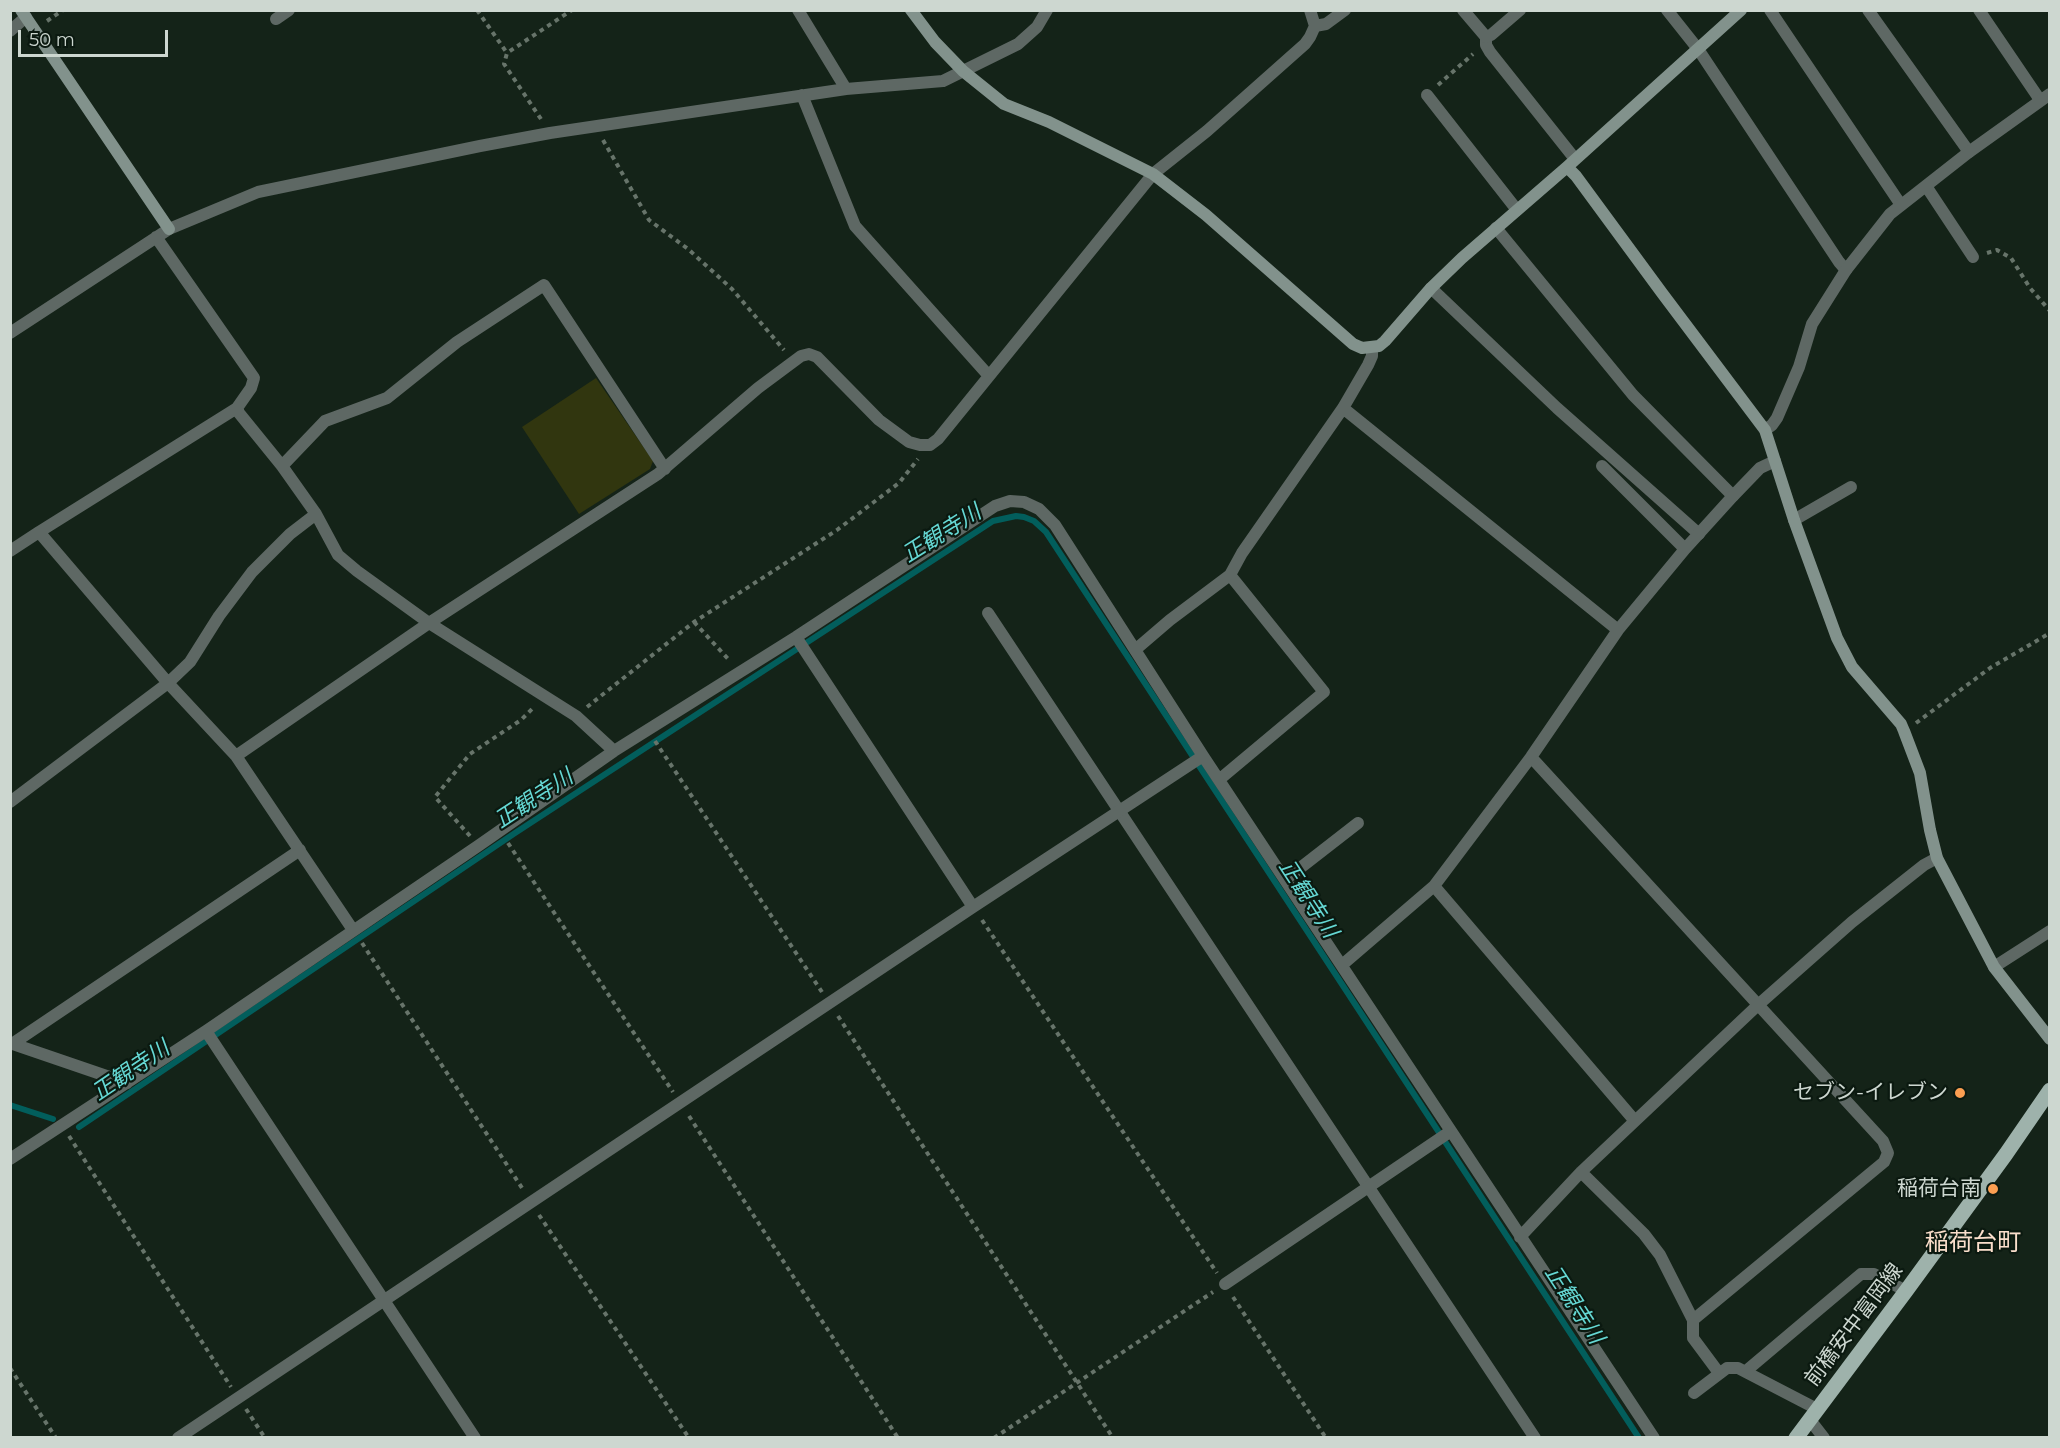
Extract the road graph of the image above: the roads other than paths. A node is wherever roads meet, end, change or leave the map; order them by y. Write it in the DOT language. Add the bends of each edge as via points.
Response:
graph roads {
  1 [pos="289,10"];
  2 [pos="798,10"];
  3 [pos="911,10"];
  4 [pos="1047,10"];
  5 [pos="1310,10"];
  6 [pos="1345,10"];
  7 [pos="1463,10"];
  8 [pos="1520,10"];
  9 [pos="1667,10"];
  10 [pos="1741,10"];
  11 [pos="1770,10"];
  12 [pos="1868,10"];
  13 [pos="1979,10"];
  14 [pos="24,14"];
  15 [pos="276,19"];
  16 [pos="1315,26"];
  17 [pos="10,31"];
  18 [pos="1486,37"];
  19 [pos="1698,49"];
  20 [pos="963,71"];
  21 [pos="846,88"];
  22 [pos="802,95"];
  23 [pos="1427,95"];
  24 [pos="2045,97"];
  25 [pos="1969,153"];
  26 [pos="1571,163"];
  27 [pos="1153,174"];
  28 [pos="1926,186"];
  29 [pos="1901,205"];
  30 [pos="1517,210"];
  31 [pos="1496,228"];
  32 [pos="170,229"];
  33 [pos="156,237"];
  34 [pos="1973,257"];
  35 [pos="1846,270"];
  36 [pos="1431,288"];
  37 [pos="10,333"];
  38 [pos="1372,348"];
  39 [pos="989,376"];
  40 [pos="237,408"];
  41 [pos="1343,408"];
  42 [pos="1765,430"];
  43 [pos="1775,461"];
  44 [pos="282,466"];
  45 [pos="1602,466"];
  46 [pos="665,469"];
  47 [pos="1851,487"];
  48 [pos="1733,496"];
  49 [pos="316,514"];
  50 [pos="1794,520"];
  51 [pos="39,532"];
  52 [pos="1699,534"];
  53 [pos="1685,549"];
  54 [pos="10,551"];
  55 [pos="1230,575"];
  56 [pos="988,613"];
  57 [pos="429,622"];
  58 [pos="1618,630"];
  59 [pos="796,637"];
  60 [pos="1135,650"];
  61 [pos="168,683"];
  62 [pos="614,751"];
  63 [pos="236,756"];
  64 [pos="1203,756"];
  65 [pos="1532,757"];
  66 [pos="1220,779"];
  67 [pos="10,802"];
  68 [pos="1119,812"];
  69 [pos="1358,823"];
  70 [pos="300,850"];
  71 [pos="1937,858"];
  72 [pos="1286,879"];
  73 [pos="1434,886"];
  74 [pos="973,907"];
  75 [pos="353,930"];
  76 [pos="2049,931"];
  77 [pos="1342,965"];
  78 [pos="1994,967"];
  79 [pos="1758,1005"];
  80 [pos="206,1031"];
  81 [pos="2049,1039"];
  82 [pos="11,1043"];
  83 [pos="126,1083"];
  84 [pos="2049,1090"];
  85 [pos="1635,1121"];
  86 [pos="1452,1131"];
  87 [pos="10,1159"];
  88 [pos="1581,1172"];
  89 [pos="1368,1186"];
  90 [pos="1520,1237"];
  91 [pos="1224,1284"];
  92 [pos="1906,1291"];
  93 [pos="384,1300"];
  94 [pos="1694,1320"];
  95 [pos="1746,1371"];
  96 [pos="1719,1373"];
  97 [pos="1694,1393"];
  98 [pos="1814,1414"];
  99 [pos="178,1437"];
  100 [pos="475,1437"];
  101 [pos="1535,1437"];
  102 [pos="1654,1437"];
  103 [pos="1796,1437"];
  104 [pos="1824,1437"];
  1 -- 15 [label="street"];
  2 -- 21 [label="street"];
  3 -- 20 [label="street"];
  4 -- 20 [label="street" via="1037,27 1018,44"];
  5 -- 16 [label="street"];
  6 -- 16 [label="street" via="1326,24"];
  7 -- 18 [label="street"];
  8 -- 18 [label="street"];
  9 -- 19 [label="street"];
  10 -- 19 [label="street"];
  11 -- 29 [label="street"];
  12 -- 25 [label="street"];
  13 -- 24 [label="street"];
  14 -- 17 [label="street"];
  14 -- 32 [label="street"];
  16 -- 27 [label="street" via="1305,44"];
  18 -- 26 [label="street" via="1490,52"];
  19 -- 26 [label="street"];
  19 -- 35 [label="street"];
  20 -- 21 [label="street" via="943,81"];
  20 -- 27 [label="street" via="1004,104"];
  21 -- 22 [label="street"];
  22 -- 32 [label="street" via="550,133 258,192"];
  22 -- 39 [label="street" via="855,226"];
  23 -- 30 [label="street"];
  24 -- 25 [label="street"];
  25 -- 28 [label="street"];
  26 -- 30 [label="street"];
  26 -- 42 [label="street" via="1576,176"];
  27 -- 38 [label="street" via="1206,215 1353,344"];
  27 -- 39 [label="street"];
  28 -- 29 [label="street"];
  28 -- 34 [label="street"];
  29 -- 35 [label="street"];
  30 -- 31 [label="street"];
  31 -- 36 [label="street"];
  31 -- 48 [label="street" via="1633,394"];
  32 -- 33 [label="street"];
  33 -- 37 [label="street"];
  33 -- 40 [label="street" via="254,378"];
  35 -- 42 [label="street" via="1812,324 1777,418"];
  36 -- 38 [label="street" via="1385,341"];
  36 -- 52 [label="street" via="1557,408"];
  38 -- 41 [label="street" via="1368,365"];
  39 -- 46 [label="street" via="938,439 920,446 879,420 818,357 801,356"];
  40 -- 44 [label="street"];
  40 -- 51 [label="street"];
  41 -- 55 [label="street"];
  41 -- 58 [label="street"];
  42 -- 43 [label="street"];
  43 -- 48 [label="street" via="1760,468"];
  43 -- 50 [label="street"];
  44 -- 46 [label="street" via="325,421 387,398 457,342 544,285"];
  44 -- 49 [label="street"];
  45 -- 53 [label="street"];
  46 -- 57 [label="street"];
  47 -- 50 [label="street"];
  48 -- 52 [label="street"];
  49 -- 57 [label="street" via="338,555"];
  49 -- 61 [label="street" via="252,572 190,662"];
  50 -- 71 [label="street" via="1842,648 1852,667 1901,724 1920,773"];
  51 -- 54 [label="street"];
  51 -- 61 [label="street"];
  52 -- 53 [label="street"];
  53 -- 58 [label="street"];
  55 -- 60 [label="street"];
  55 -- 66 [label="street" via="1324,692"];
  56 -- 68 [label="street"];
  57 -- 62 [label="street" via="576,716"];
  57 -- 63 [label="street"];
  58 -- 65 [label="street"];
  59 -- 60 [label="street" via="1010,501 1039,509 1055,525"];
  59 -- 62 [label="street"];
  59 -- 74 [label="street"];
  60 -- 64 [label="street"];
  61 -- 63 [label="street"];
  61 -- 67 [label="street"];
  62 -- 75 [label="street"];
  63 -- 70 [label="street"];
  64 -- 66 [label="street"];
  64 -- 68 [label="street"];
  65 -- 73 [label="street"];
  65 -- 79 [label="street"];
  66 -- 72 [label="street"];
  68 -- 74 [label="street"];
  68 -- 89 [label="street"];
  69 -- 72 [label="street"];
  70 -- 75 [label="street"];
  70 -- 82 [label="street"];
  71 -- 78 [label="street"];
  71 -- 79 [label="street" via="1852,922"];
  72 -- 77 [label="street"];
  73 -- 77 [label="street"];
  73 -- 85 [label="street"];
  74 -- 93 [label="street"];
  75 -- 80 [label="street"];
  76 -- 78 [label="street"];
  77 -- 86 [label="street"];
  78 -- 81 [label="street"];
  79 -- 85 [label="street"];
  79 -- 94 [label="street" via="1888,1152 1884,1162"];
  80 -- 83 [label="street"];
  80 -- 93 [label="street"];
  82 -- 83 [label="street"];
  83 -- 87 [label="street"];
  84 -- 92 [label="main road, 前橋安中富岡線"];
  85 -- 88 [label="street"];
  86 -- 89 [label="street"];
  86 -- 90 [label="street"];
  88 -- 90 [label="street"];
  88 -- 94 [label="street" via="1644,1234 1660,1255"];
  89 -- 91 [label="street"];
  89 -- 101 [label="street"];
  90 -- 102 [label="street"];
  92 -- 95 [label="street" via="1874,1274 1861,1274"];
  92 -- 98 [label="main road, 前橋安中富岡線"];
  93 -- 99 [label="street"];
  93 -- 100 [label="street"];
  94 -- 96 [label="street" via="1693,1338"];
  95 -- 96 [label="street" via="1727,1368"];
  95 -- 98 [label="street"];
  96 -- 97 [label="street"];
  98 -- 103 [label="main road, 前橋安中富岡線"];
  98 -- 104 [label="street"];
}
